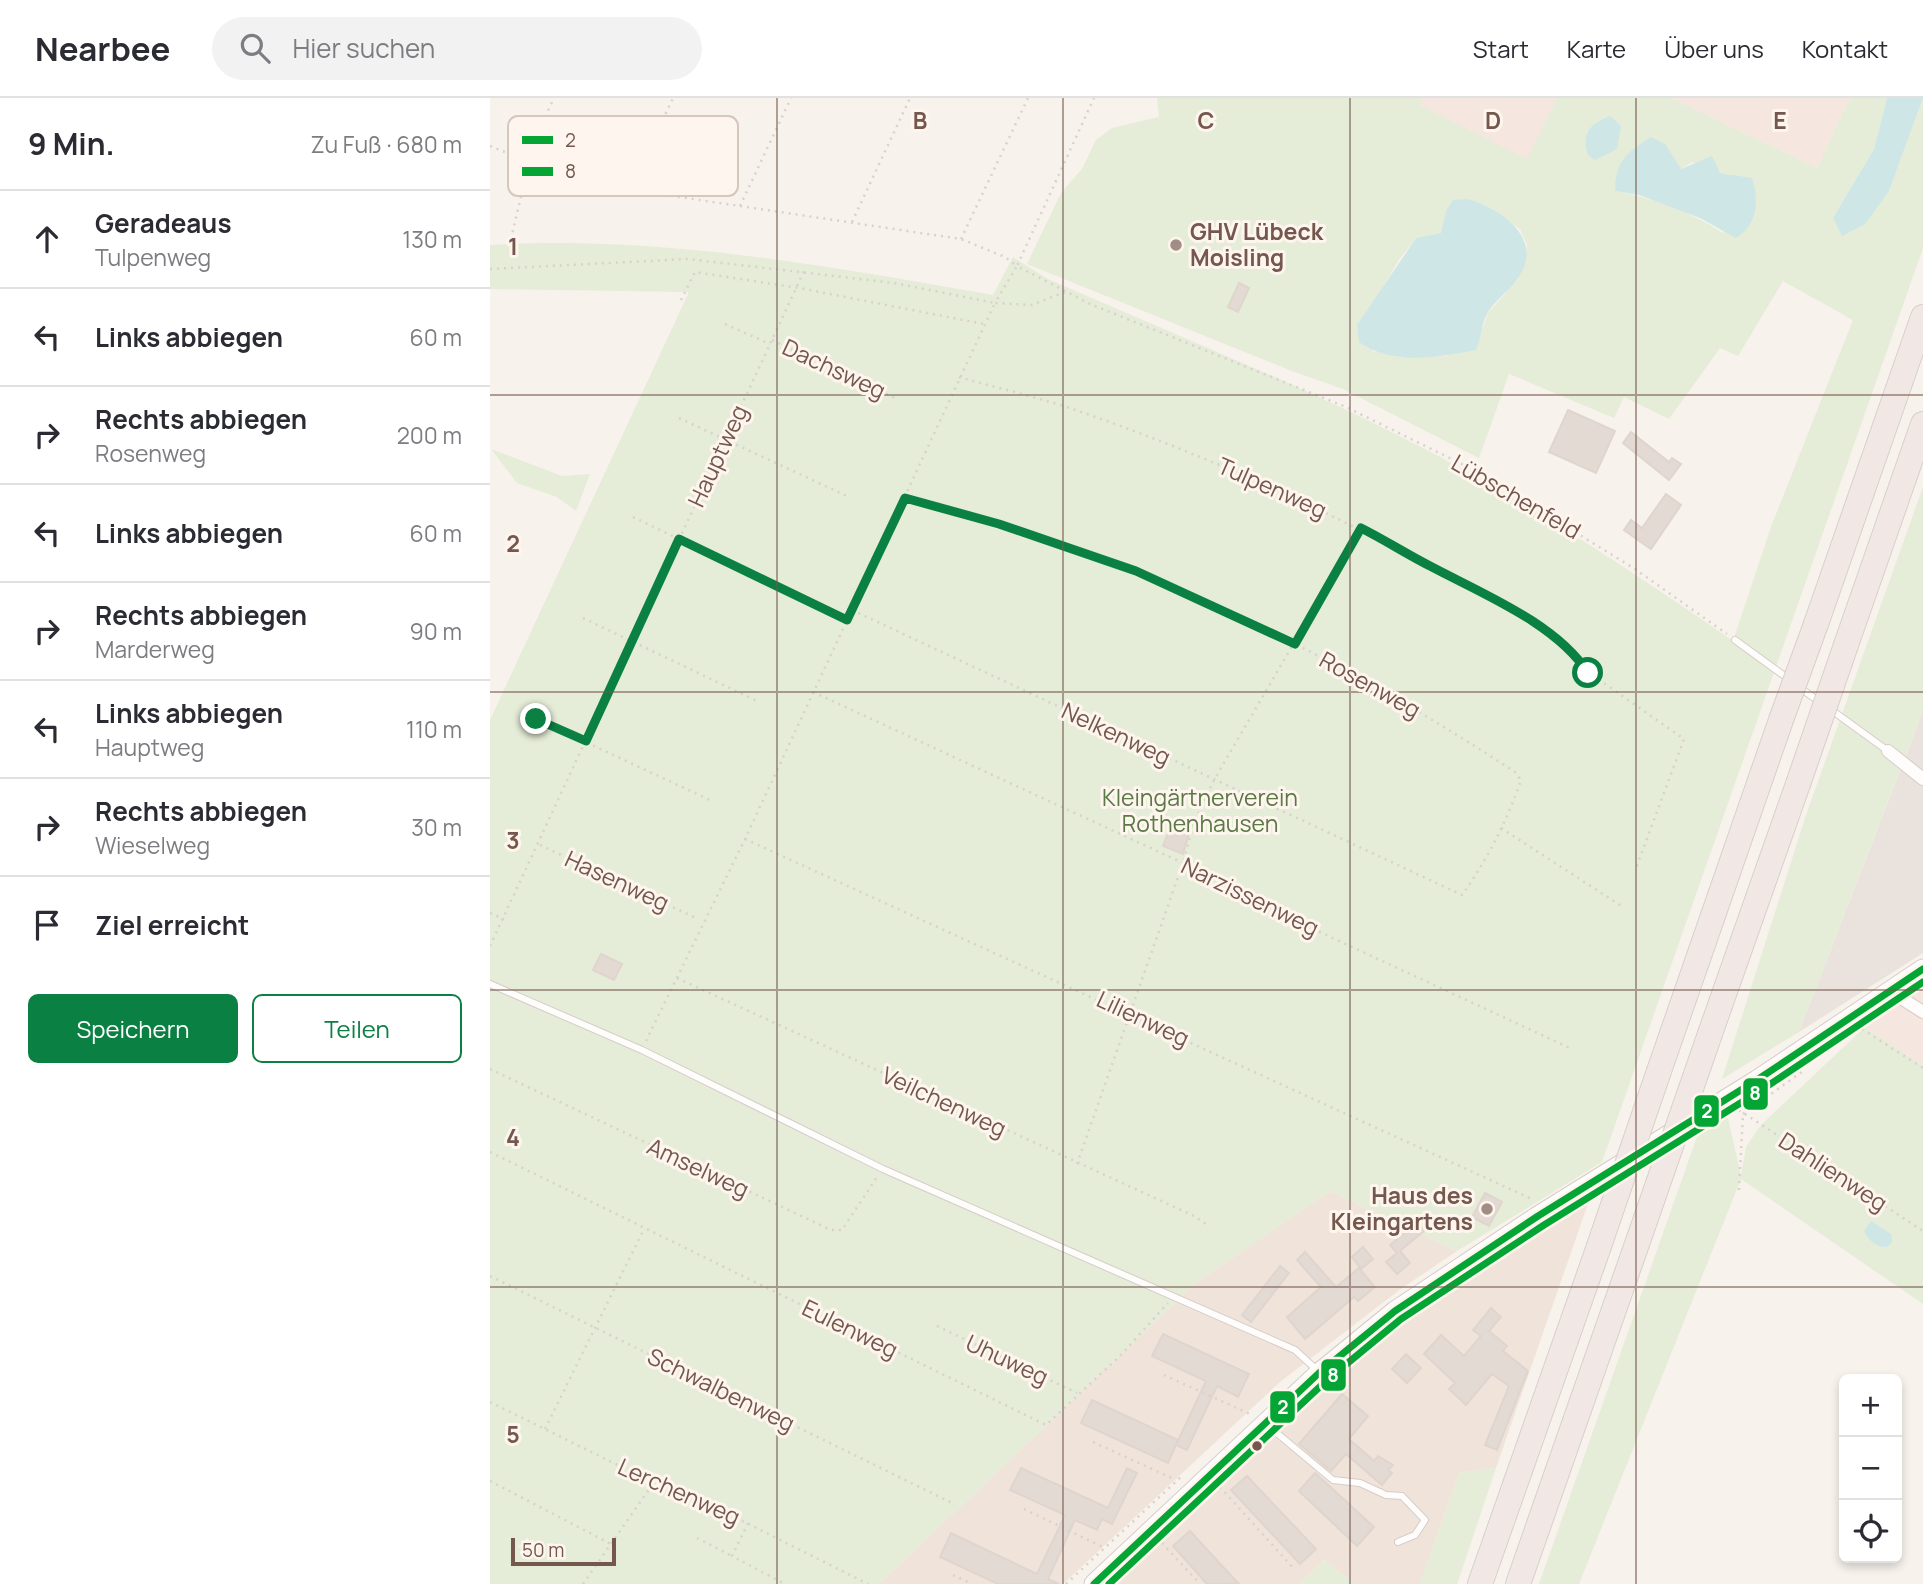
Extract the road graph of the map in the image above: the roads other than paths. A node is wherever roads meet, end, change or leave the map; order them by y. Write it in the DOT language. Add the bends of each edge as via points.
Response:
graph roads {
  1 [pos="1923,317"];
  2 [pos="1923,424"];
  3 [pos="1735,640"];
  4 [pos="1888,751"];
  5 [pos="1923,779"];
  6 [pos="1923,969"];
  7 [pos="490,984"];
  8 [pos="1890,991"];
  9 [pos="1923,1012"];
  10 [pos="1320,1373"];
  11 [pos="1258,1418"];
  12 [pos="1398,1542"];
  13 [pos="1094,1584"];
  14 [pos="1480,1584"];
  15 [pos="1518,1584"];
  1 -- 14 [label="highway, bridge"];
  2 -- 15 [label="highway, bridge"];
  3 -- 4 [label="lane"];
  4 -- 5 [label="street"];
  6 -- 8 [label="main road"];
  7 -- 10 [label="lane" via="642,1050 883,1169 1295,1350"];
  8 -- 9 [label="street"];
  8 -- 10 [label="main road" via="1395,1311"];
  10 -- 11 [label="main road"];
  11 -- 12 [label="lane" via="1333,1480 1402,1496 1419,1511 1425,1520 1415,1535"];
  11 -- 13 [label="main road"];
}
